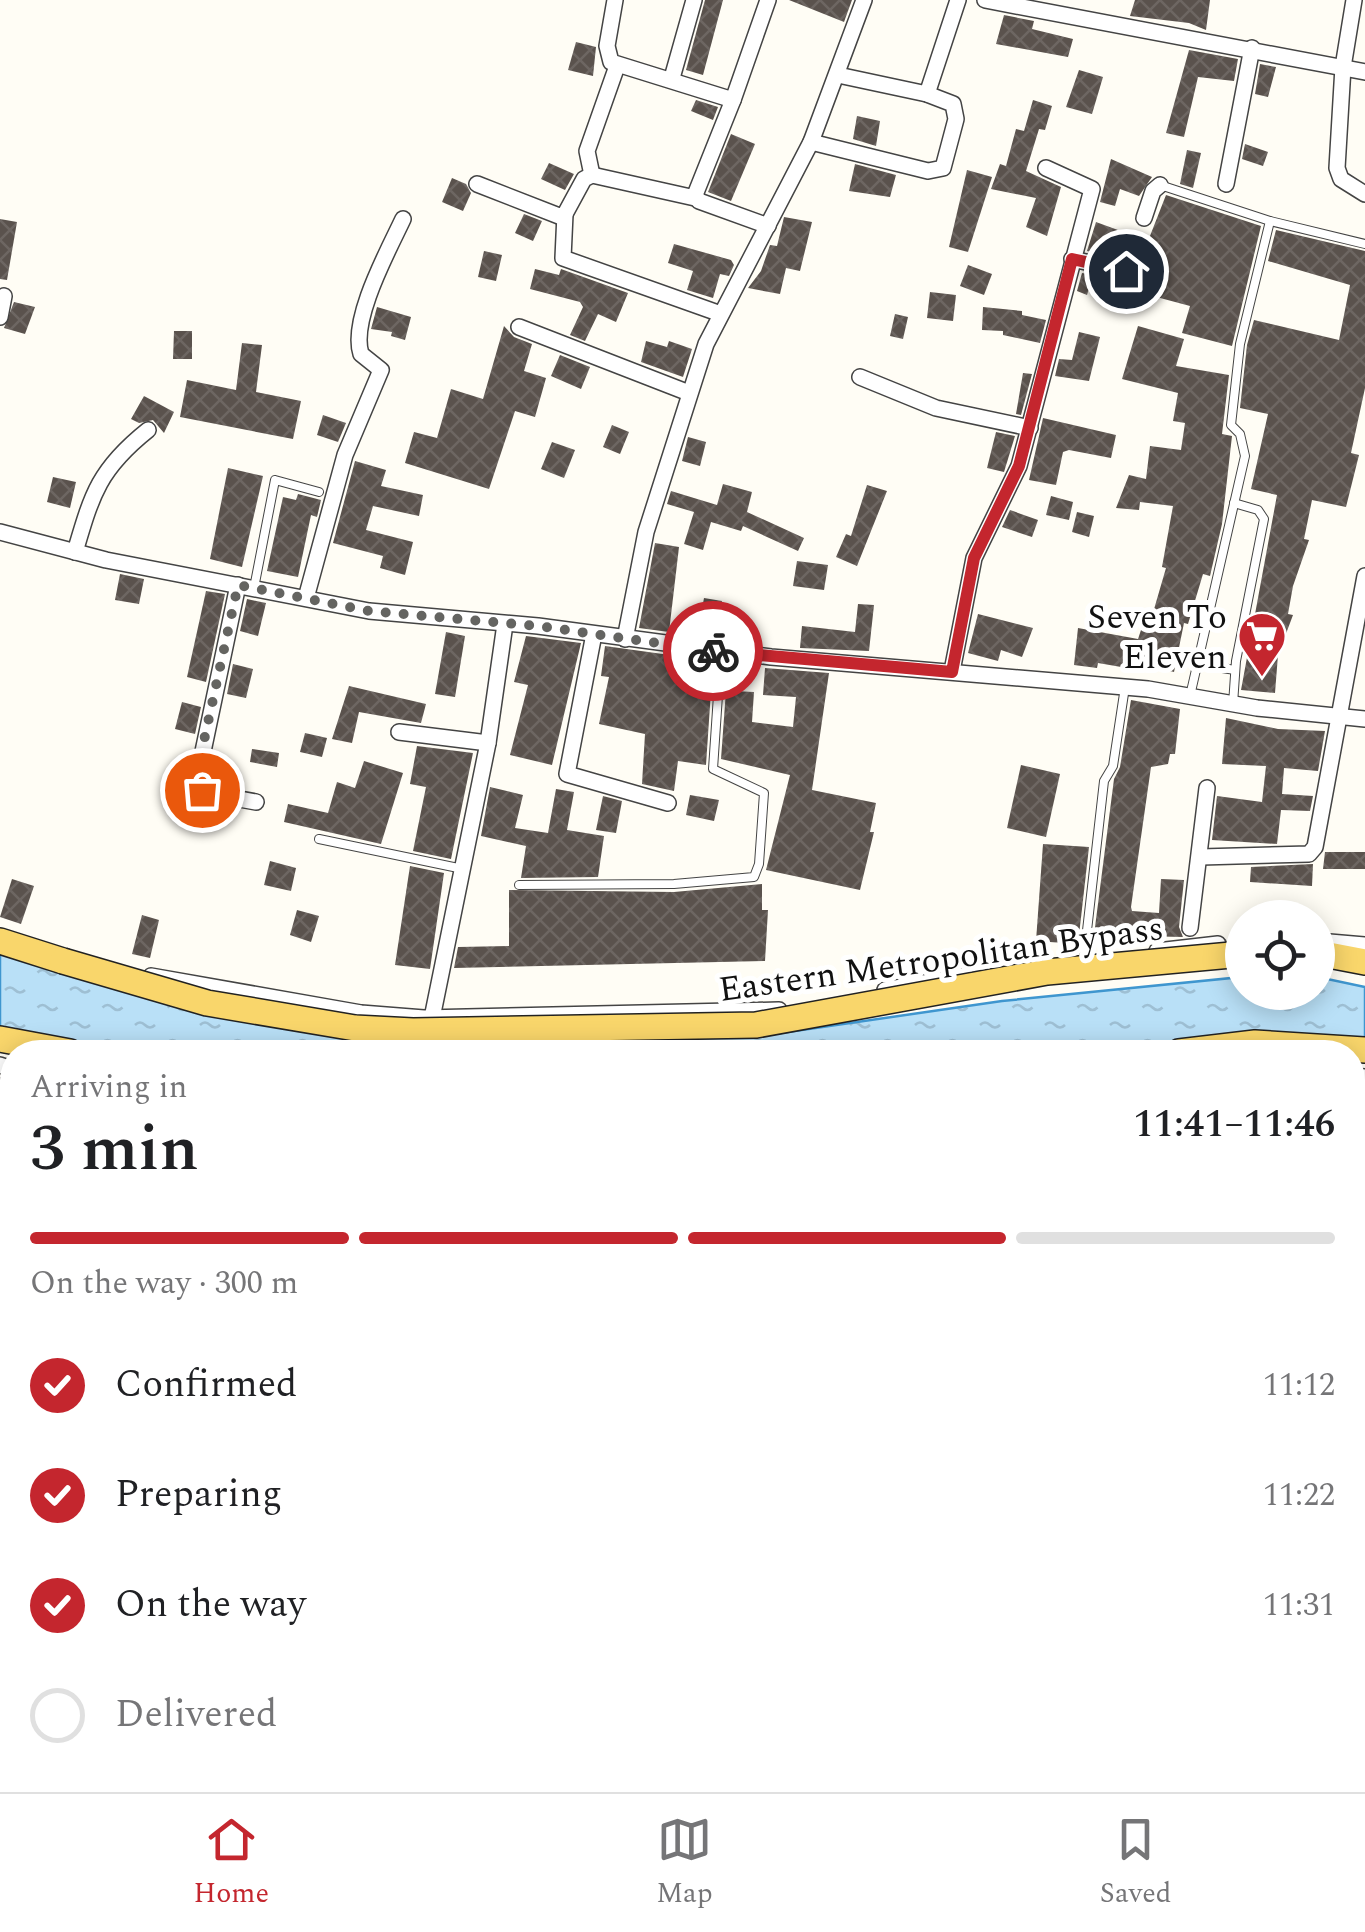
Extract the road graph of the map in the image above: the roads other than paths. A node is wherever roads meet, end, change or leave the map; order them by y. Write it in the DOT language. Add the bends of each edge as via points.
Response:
graph roads {
  1 [pos="614,0"];
  2 [pos="694,0"];
  3 [pos="768,0"];
  4 [pos="864,0"];
  5 [pos="958,0"];
  6 [pos="985,0"];
  7 [pos="1354,0"];
  8 [pos="1252,48"];
  9 [pos="616,66"];
  10 [pos="1343,66"];
  11 [pos="1365,72"];
  12 [pos="838,76"];
  13 [pos="672,78"];
  14 [pos="927,94"];
  15 [pos="734,100"];
  16 [pos="811,142"];
  17 [pos="1046,168"];
  18 [pos="592,175"];
  19 [pos="477,184"];
  20 [pos="1226,184"];
  21 [pos="1160,186"];
  22 [pos="1365,194"];
  23 [pos="696,198"];
  24 [pos="565,214"];
  25 [pos="1144,218"];
  26 [pos="403,219"];
  27 [pos="1270,221"];
  28 [pos="768,226"];
  29 [pos="1365,244"];
  30 [pos="1072,259"];
  31 [pos="1126,271"];
  32 [pos="4,296"];
  33 [pos="718,314"];
  34 [pos="0,317"];
  35 [pos="519,327"];
  36 [pos="860,378"];
  37 [pos="689,394"];
  38 [pos="1030,428"];
  39 [pos="148,430"];
  40 [pos="319,492"];
  41 [pos="1234,504"];
  42 [pos="0,532"];
  43 [pos="75,552"];
  44 [pos="1365,581"];
  45 [pos="246,586"];
  46 [pos="306,598"];
  47 [pos="505,624"];
  48 [pos="594,634"];
  49 [pos="626,638"];
  50 [pos="721,652"];
  51 [pos="1197,664"];
  52 [pos="1235,670"];
  53 [pos="952,672"];
  54 [pos="1125,687"];
  55 [pos="1190,696"];
  56 [pos="1233,704"];
  57 [pos="1336,719"];
  58 [pos="1365,719"];
  59 [pos="399,732"];
  60 [pos="488,743"];
  61 [pos="1207,788"];
  62 [pos="256,802"];
  63 [pos="668,803"];
  64 [pos="320,839"];
  65 [pos="1201,856"];
  66 [pos="463,869"];
  67 [pos="519,885"];
  68 [pos="1190,928"];
  69 [pos="0,941"];
  70 [pos="1335,942"];
  71 [pos="1225,944"];
  72 [pos="1365,945"];
  73 [pos="1225,956"];
  74 [pos="1335,956"];
  75 [pos="1084,957"];
  76 [pos="63,961"];
  77 [pos="1365,962"];
  78 [pos="652,1013"];
  79 [pos="432,1018"];
  80 [pos="653,1040"];
  1 -- 9 [label="street" via="607,46"];
  2 -- 13 [label="street"];
  3 -- 15 [label="street"];
  4 -- 12 [label="street"];
  5 -- 14 [label="street"];
  6 -- 8 [label="street"];
  7 -- 10 [label="street"];
  8 -- 10 [label="street"];
  8 -- 20 [label="street"];
  9 -- 13 [label="street"];
  9 -- 18 [label="street" via="587,151"];
  10 -- 11 [label="street"];
  10 -- 22 [label="street" via="1338,174"];
  12 -- 14 [label="street"];
  12 -- 16 [label="street"];
  13 -- 15 [label="street"];
  14 -- 16 [label="street" via="956,110 938,172"];
  15 -- 23 [label="street"];
  16 -- 28 [label="street"];
  17 -- 30 [label="street" via="1092,188"];
  18 -- 23 [label="street"];
  18 -- 24 [label="street"];
  19 -- 24 [label="street"];
  21 -- 25 [label="street"];
  21 -- 27 [label="lane"];
  23 -- 28 [label="street"];
  24 -- 33 [label="street" via="563,258"];
  26 -- 46 [label="street" via="374,280 358,347 382,370 351,438"];
  27 -- 29 [label="lane"];
  27 -- 41 [label="lane" via="1240,344 1231,424 1245,456"];
  28 -- 33 [label="street"];
  30 -- 31 [label="street"];
  30 -- 38 [label="street"];
  32 -- 34 [label="street"];
  33 -- 37 [label="street"];
  35 -- 37 [label="street"];
  36 -- 38 [label="street" via="950,412"];
  37 -- 49 [label="street" via="646,532"];
  38 -- 53 [label="street" via="1012,485 974,558"];
  39 -- 43 [label="street" via="100,477"];
  40 -- 45 [label="lane" via="275,480"];
  41 -- 51 [label="lane"];
  41 -- 52 [label="lane" via="1264,518"];
  42 -- 43 [label="street"];
  43 -- 45 [label="street"];
  44 -- 57 [label="street"];
  45 -- 46 [label="street"];
  45 -- 62 [label="street" via="197,780 206,793"];
  46 -- 47 [label="street"];
  47 -- 48 [label="street"];
  47 -- 60 [label="street"];
  48 -- 49 [label="street"];
  48 -- 63 [label="street" via="567,774"];
  49 -- 50 [label="street"];
  50 -- 53 [label="street"];
  50 -- 67 [label="lane" via="713,769 764,793 754,877"];
  51 -- 52 [label="lane"];
  51 -- 55 [label="lane"];
  52 -- 56 [label="lane"];
  53 -- 54 [label="street"];
  54 -- 55 [label="street"];
  54 -- 75 [label="lane" via="1113,766 1104,781"];
  55 -- 56 [label="street"];
  56 -- 57 [label="street"];
  57 -- 58 [label="street"];
  57 -- 65 [label="street" via="1312,852"];
  59 -- 60 [label="street"];
  60 -- 66 [label="street"];
  61 -- 65 [label="street"];
  64 -- 66 [label="lane"];
  65 -- 68 [label="street"];
  66 -- 79 [label="street"];
  69 -- 76 [label="main road, Eastern Metropolitan Bypass"];
  70 -- 72 [label="street"];
  71 -- 75 [label="street"];
  73 -- 76 [label="main road, Eastern Metropolitan Bypass, bridge" via="1047,972 756,1024 413,1031 207,1003"];
  74 -- 77 [label="main road"];
  75 -- 78 [label="street" via="783,1010"];
  76 -- 79 [label="street" via="360,1014"];
  78 -- 79 [label="street"];
  78 -- 80 [label="street"];
}
